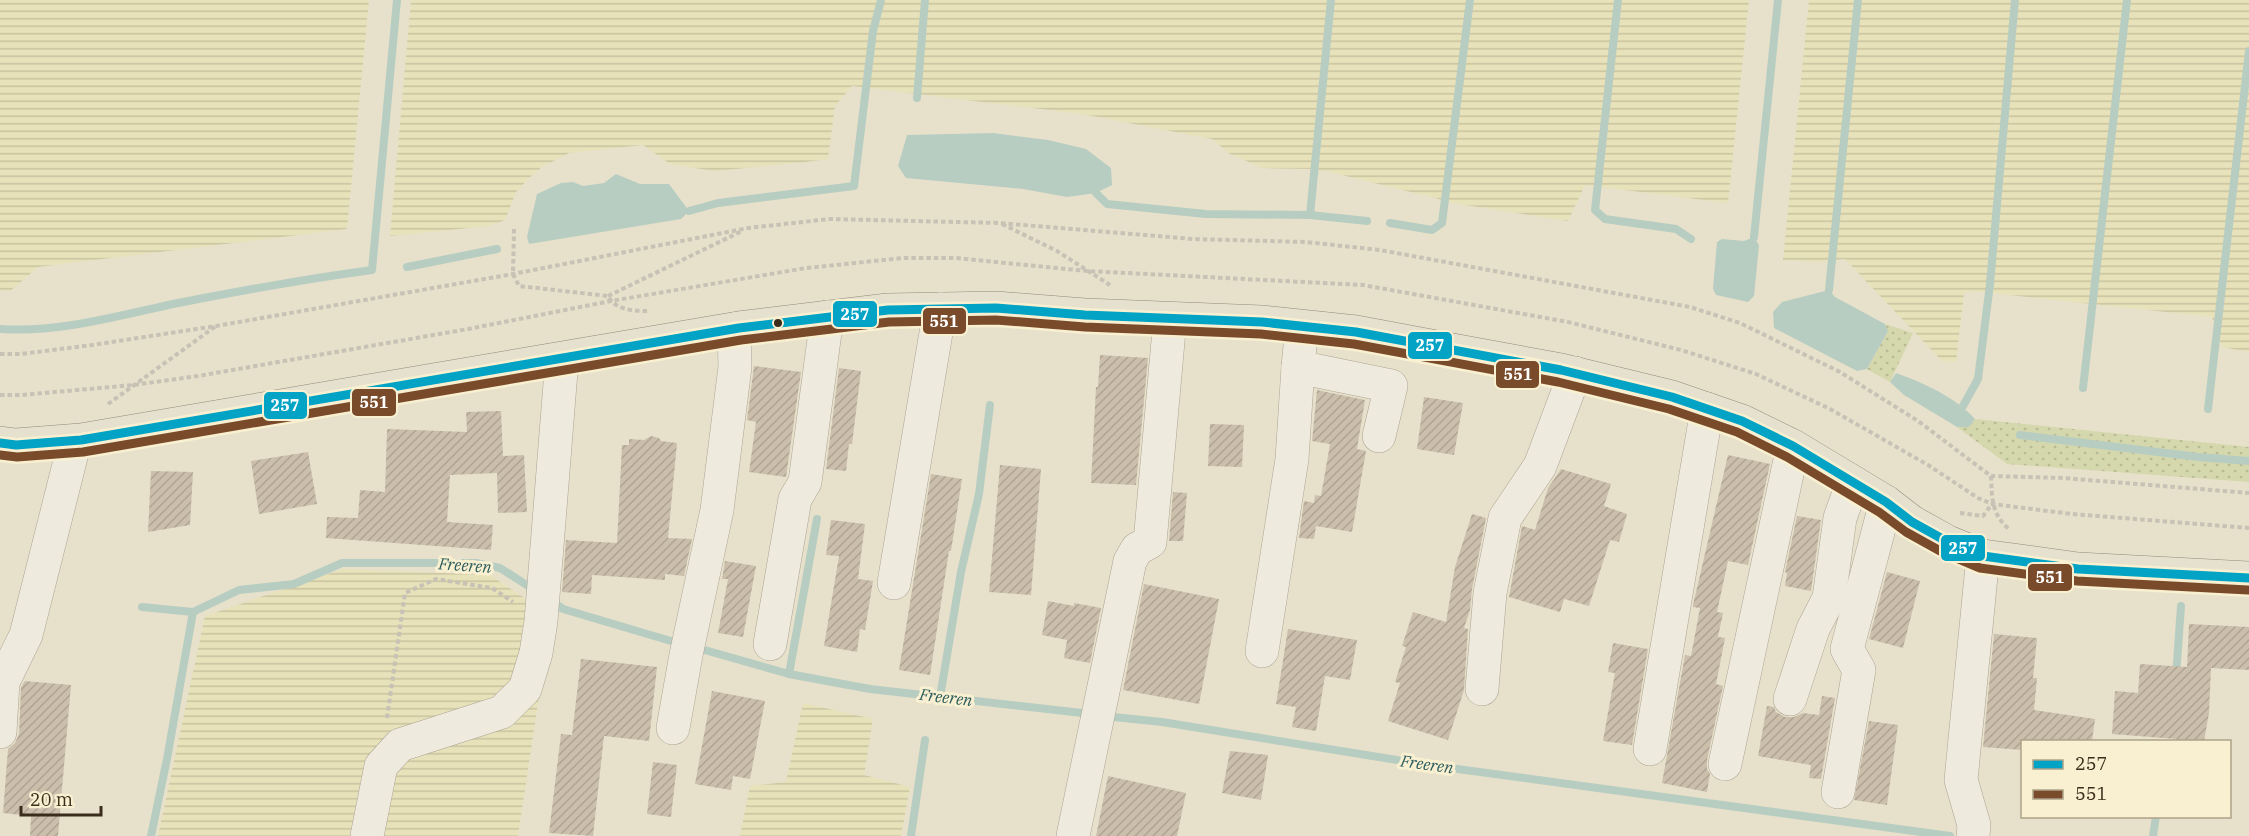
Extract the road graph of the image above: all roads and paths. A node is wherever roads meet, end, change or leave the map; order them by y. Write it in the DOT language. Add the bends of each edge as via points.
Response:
graph roads {
  1 [pos="999,223"];
  2 [pos="748,228"];
  3 [pos="514,230"];
  4 [pos="1087,271"];
  5 [pos="513,274"];
  6 [pos="608,296"];
  7 [pos="940,309"];
  8 [pos="652,311"];
  9 [pos="827,317"];
  10 [pos="1170,319"];
  11 [pos="216,326"];
  12 [pos="1303,327"];
  13 [pos="734,328"];
  14 [pos="0,354"];
  15 [pos="562,359"];
  16 [pos="1298,367"];
  17 [pos="1575,373"];
  18 [pos="133,385"];
  19 [pos="1707,409"];
  20 [pos="1379,436"];
  21 [pos="75,441"];
  22 [pos="0,443"];
  23 [pos="1792,446"];
  24 [pos="1991,476"];
  25 [pos="1853,482"];
  26 [pos="2249,493"];
  27 [pos="1886,502"];
  28 [pos="1992,504"];
  29 [pos="1983,556"];
  30 [pos="2249,578"];
  31 [pos="894,582"];
  32 [pos="542,604"];
  33 [pos="770,644"];
  34 [pos="1262,651"];
  35 [pos="1482,689"];
  36 [pos="1790,699"];
  37 [pos="387,720"];
  38 [pos="673,728"];
  39 [pos="0,732"];
  40 [pos="1650,749"];
  41 [pos="1725,764"];
  42 [pos="1838,792"];
  43 [pos="367,836"];
  44 [pos="1073,836"];
  45 [pos="1973,836"];
  1 -- 2 [label="path" via="830,219"];
  1 -- 4 [label="path" via="1057,251"];
  1 -- 24 [label="path" via="1380,250 1690,307 1740,323 1840,372 1918,420"];
  2 -- 5 [label="path"];
  2 -- 6 [label="path"];
  3 -- 5 [label="path"];
  5 -- 6 [label="path" via="519,286"];
  5 -- 11 [label="path"];
  6 -- 8 [label="path" via="629,311"];
  7 -- 9 [label="main road"];
  7 -- 10 [label="main road" via="996,308"];
  7 -- 31 [label="lane"];
  9 -- 13 [label="main road"];
  9 -- 33 [label="lane" via="805,482 795,499"];
  10 -- 12 [label="main road"];
  10 -- 44 [label="lane" via="1150,542 1137,549 1130,561"];
  11 -- 14 [label="path"];
  11 -- 18 [label="path"];
  12 -- 16 [label="lane"];
  12 -- 17 [label="main road" via="1356,332"];
  13 -- 15 [label="main road"];
  13 -- 38 [label="lane" via="735,367 717,510"];
  15 -- 21 [label="main road"];
  15 -- 32 [label="lane"];
  16 -- 20 [label="lane" via="1391,386"];
  16 -- 34 [label="lane" via="1292,459"];
  17 -- 19 [label="main road"];
  17 -- 35 [label="lane" via="1540,466 1505,518 1490,593"];
  19 -- 23 [label="main road" via="1742,420"];
  19 -- 40 [label="lane"];
  21 -- 22 [label="main road"];
  21 -- 39 [label="lane" via="26,635 3,682"];
  23 -- 25 [label="main road"];
  23 -- 41 [label="lane"];
  24 -- 26 [label="path"];
  24 -- 28 [label="path"];
  25 -- 27 [label="main road"];
  25 -- 36 [label="lane" via="1840,518 1829,598 1813,629"];
  27 -- 29 [label="main road" via="1912,522"];
  27 -- 42 [label="lane" via="1847,649 1859,670"];
  29 -- 30 [label="main road" via="2078,569"];
  29 -- 45 [label="lane" via="1961,780 1974,825"];
  32 -- 37 [label="path" via="492,588 436,579 405,593"];
  32 -- 43 [label="lane" via="536,652 525,689 502,712 399,745 381,766"];
}
